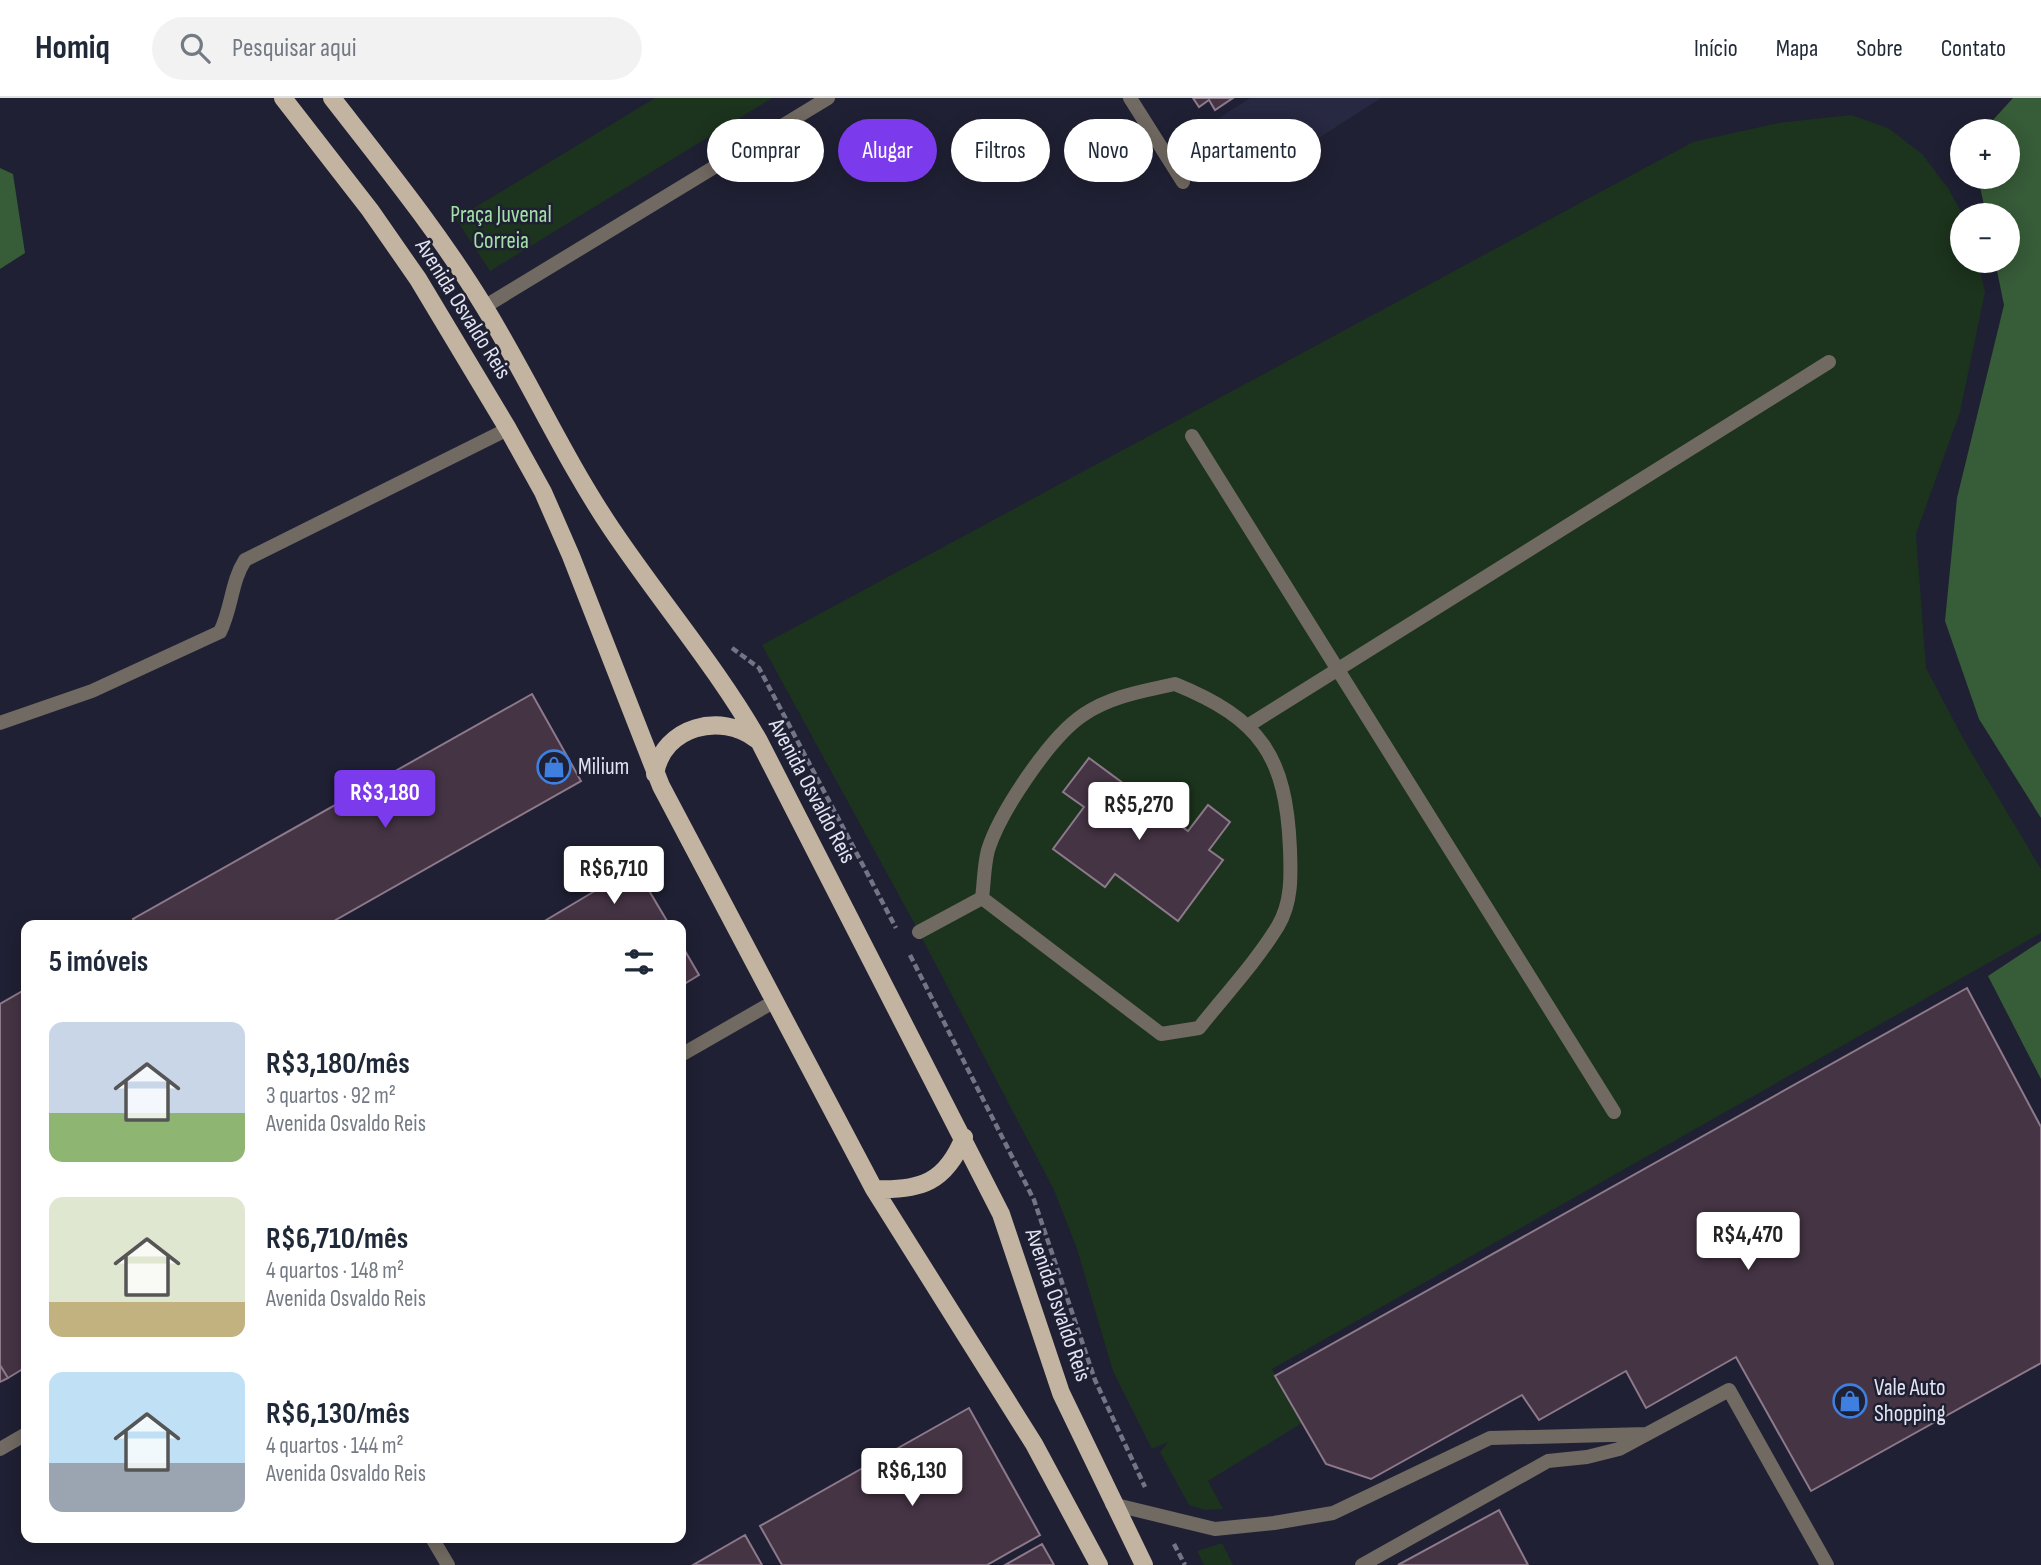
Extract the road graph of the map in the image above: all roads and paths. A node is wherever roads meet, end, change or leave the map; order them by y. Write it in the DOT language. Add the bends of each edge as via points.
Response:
graph roads {
  1 [pos="284,98"];
  2 [pos="332,98"];
  3 [pos="828,98"];
  4 [pos="1130,98"];
  5 [pos="1167,157"];
  6 [pos="484,307"];
  7 [pos="1829,362"];
  8 [pos="508,429"];
  9 [pos="1192,436"];
  10 [pos="1338,670"];
  11 [pos="0,723"];
  12 [pos="1249,725"];
  13 [pos="759,741"];
  14 [pos="655,774"];
  15 [pos="982,898"];
  16 [pos="919,932"];
  17 [pos="775,1001"];
  18 [pos="686,1052"];
  19 [pos="1614,1112"];
  20 [pos="964,1137"];
  21 [pos="874,1189"];
  22 [pos="1652,1433"];
  23 [pos="1559,1435"];
  24 [pos="21,1437"];
  25 [pos="0,1449"];
  26 [pos="1568,1459"];
  27 [pos="1112,1504"];
  28 [pos="435,1543"];
  29 [pos="448,1565"];
  30 [pos="1099,1565"];
  31 [pos="1144,1565"];
  32 [pos="1362,1565"];
  33 [pos="1827,1565"];
  1 -- 8 [label="main road, Avenida Osvaldo Reis" via="418,279"];
  2 -- 6 [label="main road, Avenida Osvaldo Reis"];
  3 -- 6 [label="street"];
  4 -- 5 [label="street"];
  6 -- 13 [label="main road, Avenida Osvaldo Reis" via="612,530 729,688"];
  7 -- 10 [label="street"];
  8 -- 11 [label="street" via="245,559 236,573 230,612 220,632 92,691"];
  8 -- 14 [label="main road, Avenida Osvaldo Reis" via="571,556"];
  9 -- 10 [label="street"];
  10 -- 12 [label="street"];
  10 -- 19 [label="street"];
  12 -- 15 [label="street" via="1211,698 1175,684 1127,694 1083,715 1008,804 988,851"];
  12 -- 15 [label="street" via="1271,757 1288,802 1291,891 1278,925 1199,1028 1161,1034"];
  13 -- 14 [label="main road" via="742,728 704,725 685,732 665,749"];
  13 -- 20 [label="main road, Avenida Osvaldo Reis"];
  14 -- 17 [label="main road, Avenida Osvaldo Reis"];
  15 -- 16 [label="street"];
  17 -- 18 [label="street"];
  17 -- 21 [label="main road, Avenida Osvaldo Reis"];
  20 -- 21 [label="main road" via="956,1158 941,1175 921,1186"];
  20 -- 27 [label="main road, Avenida Osvaldo Reis" via="1001,1214 1061,1393"];
  21 -- 30 [label="main road, Avenida Osvaldo Reis" via="1034,1444"];
  22 -- 23 [label="street"];
  22 -- 26 [label="street" via="1619,1449"];
  22 -- 33 [label="street" via="1729,1390"];
  23 -- 26 [label="street"];
  23 -- 27 [label="street" via="1490,1438 1333,1513 1274,1523 1215,1529"];
  24 -- 25 [label="street"];
  26 -- 32 [label="street" via="1548,1461"];
  27 -- 31 [label="main road, Avenida Osvaldo Reis"];
  28 -- 29 [label="street"];
}
